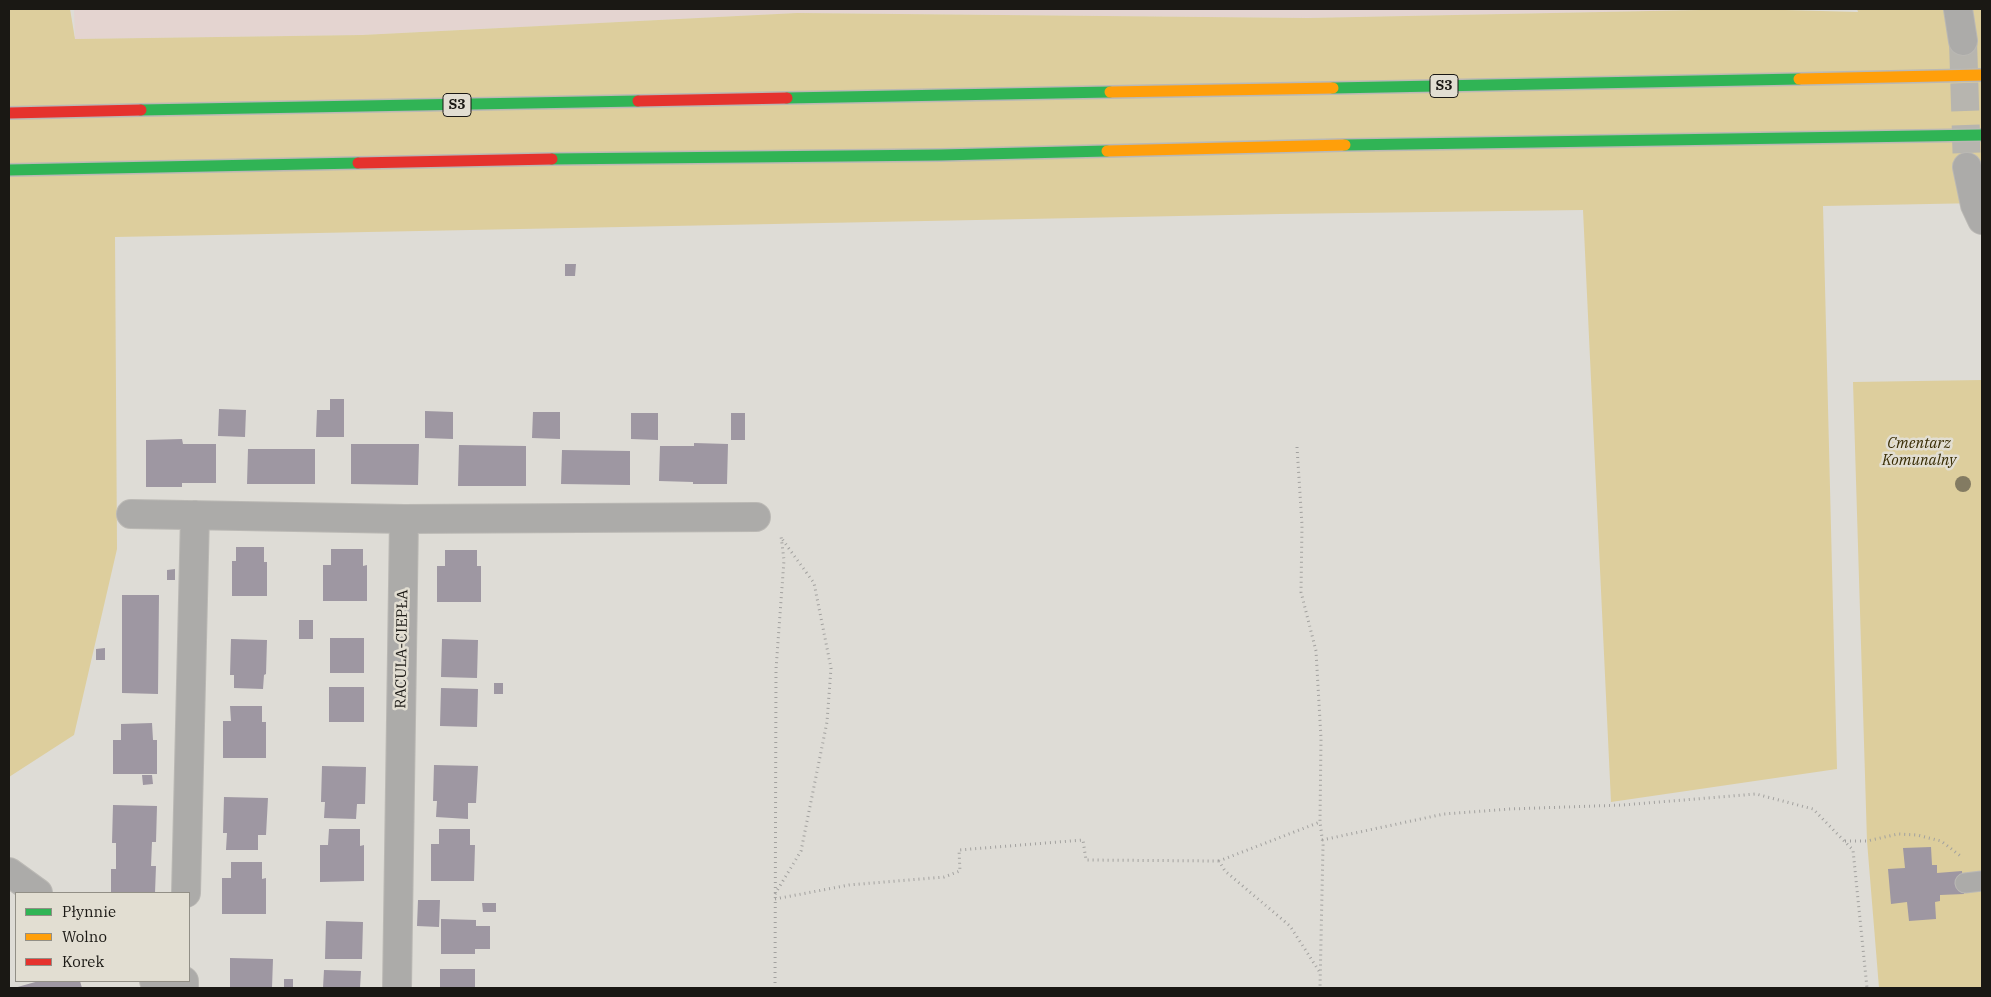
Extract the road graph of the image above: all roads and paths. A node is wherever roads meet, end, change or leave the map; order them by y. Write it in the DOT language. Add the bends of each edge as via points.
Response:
graph roads {
  1 [pos="1958,9"];
  2 [pos="1963,41"];
  3 [pos="1982,75"];
  4 [pos="9,113"];
  5 [pos="1982,134"];
  6 [pos="1967,168"];
  7 [pos="9,170"];
  8 [pos="1982,220"];
  9 [pos="1297,446"];
  10 [pos="131,514"];
  11 [pos="195,515"];
  12 [pos="756,517"];
  13 [pos="404,519"];
  14 [pos="780,533"];
  15 [pos="782,538"];
  16 [pos="1320,822"];
  17 [pos="1322,840"];
  18 [pos="1845,841"];
  19 [pos="1081,860"];
  20 [pos="1086,860"];
  21 [pos="1219,861"];
  22 [pos="9,872"];
  23 [pos="1974,882"];
  24 [pos="37,892"];
  25 [pos="186,892"];
  26 [pos="775,897"];
  27 [pos="1319,972"];
  28 [pos="398,988"];
  29 [pos="774,988"];
  30 [pos="1320,988"];
  31 [pos="1866,988"];
  1 -- 2 [label="street"];
  3 -- 4 [label="highway, S3"];
  5 -- 7 [label="highway"];
  6 -- 8 [label="street" via="1975,205"];
  9 -- 16 [label="path" via="1302,525 1301,592 1316,651 1321,728"];
  10 -- 11 [label="street"];
  11 -- 13 [label="street"];
  11 -- 25 [label="street"];
  12 -- 13 [label="street"];
  13 -- 28 [label="street, RACULA-CIEPŁA"];
  14 -- 15 [label="path"];
  15 -- 26 [label="path" via="784,560 776,669"];
  15 -- 26 [label="path" via="814,583 832,668 827,722 800,851"];
  16 -- 17 [label="path"];
  16 -- 21 [label="path"];
  17 -- 18 [label="path" via="1444,814 1756,794 1814,809"];
  17 -- 27 [label="path"];
  18 -- 23 [label="path" via="1867,841 1898,834 1940,841 1975,867"];
  18 -- 31 [label="path" via="1853,850"];
  19 -- 20 [label="path"];
  20 -- 21 [label="path"];
  20 -- 26 [label="path" via="1083,840 959,850 960,871 944,877"];
  21 -- 27 [label="path" via="1226,871 1290,926"];
  22 -- 24 [label="street"];
  26 -- 29 [label="path"];
  27 -- 30 [label="path"];
}
